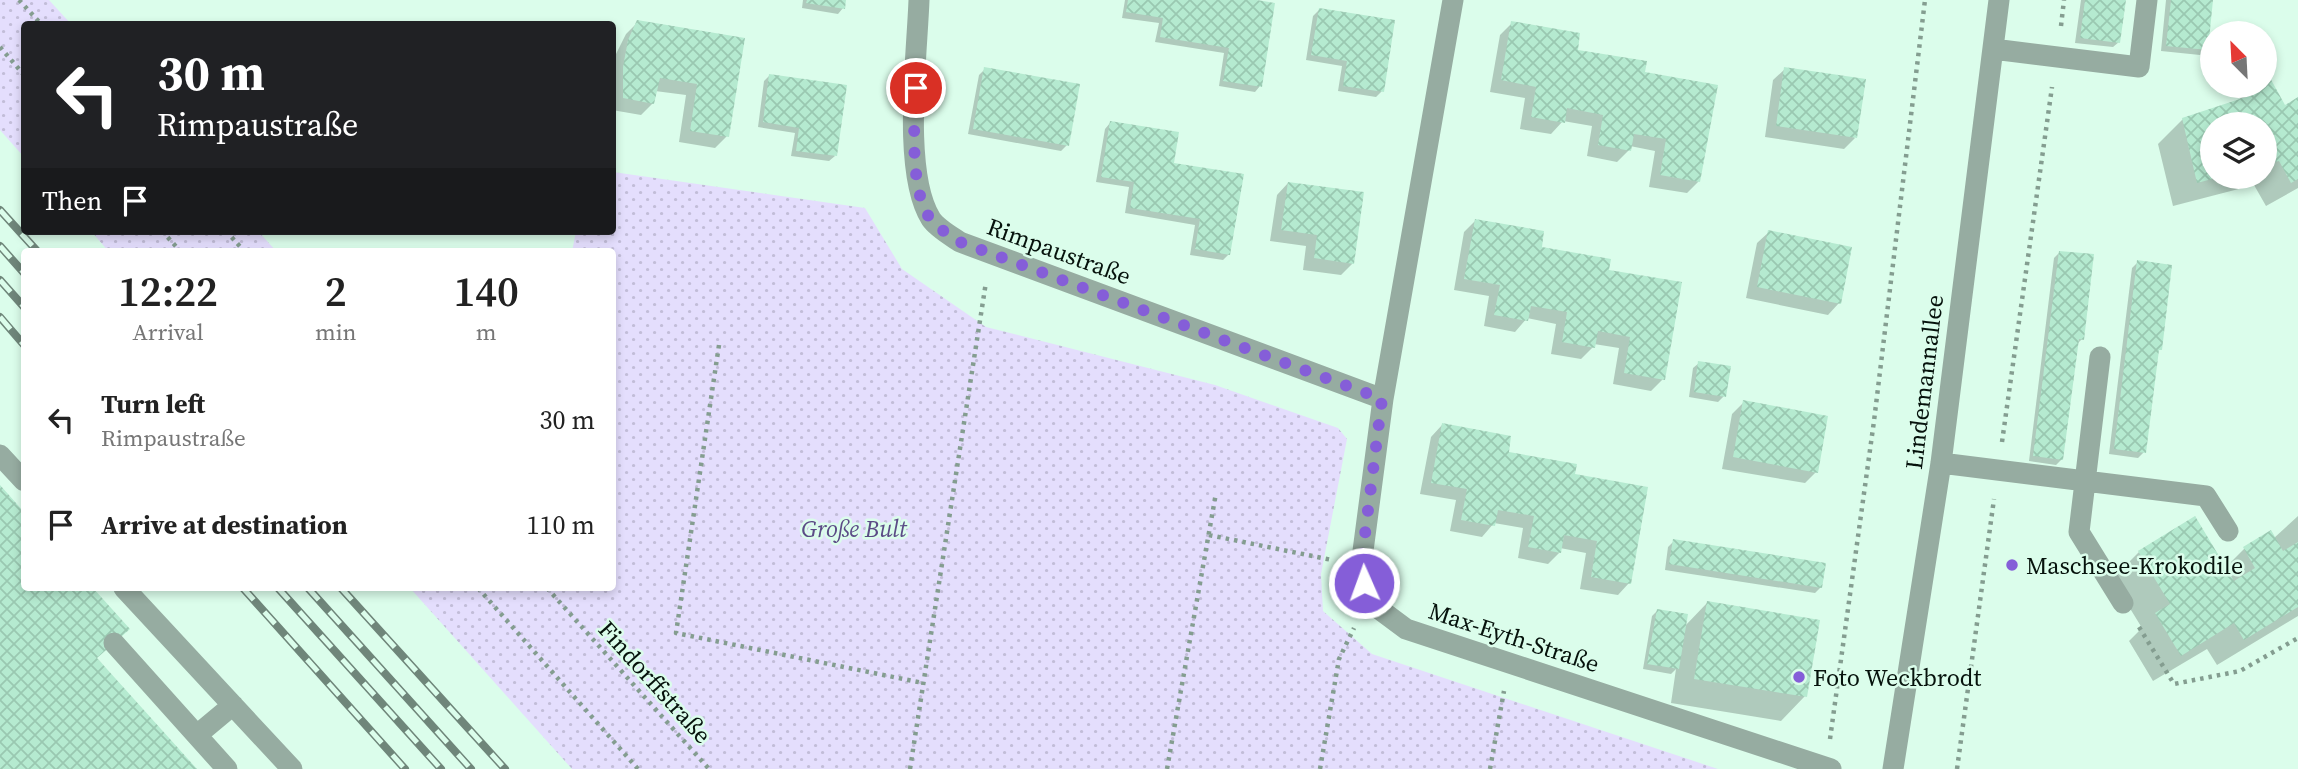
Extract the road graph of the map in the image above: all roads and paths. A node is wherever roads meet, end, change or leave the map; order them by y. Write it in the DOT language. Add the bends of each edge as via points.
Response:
graph roads {
  1 [pos="19,0"];
  2 [pos="919,0"];
  3 [pos="1453,0"];
  4 [pos="1925,0"];
  5 [pos="1999,0"];
  6 [pos="2064,0"];
  7 [pos="2147,0"];
  8 [pos="38,21"];
  9 [pos="0,47"];
  10 [pos="1993,49"];
  11 [pos="2057,57"];
  12 [pos="21,72"];
  13 [pos="166,235"];
  14 [pos="230,235"];
  15 [pos="177,248"];
  16 [pos="241,248"];
  17 [pos="990,254"];
  18 [pos="719,345"];
  19 [pos="2100,357"];
  20 [pos="1382,399"];
  21 [pos="0,455"];
  22 [pos="1941,463"];
  23 [pos="1998,470"];
  24 [pos="21,478"];
  25 [pos="2085,481"];
  26 [pos="1216,493"];
  27 [pos="2228,531"];
  28 [pos="1209,535"];
  29 [pos="1361,566"];
  30 [pos="127,591"];
  31 [pos="481,591"];
  32 [pos="550,591"];
  33 [pos="1367,600"];
  34 [pos="2123,603"];
  35 [pos="2298,638"];
  36 [pos="114,643"];
  37 [pos="1508,663"];
  38 [pos="923,683"];
  39 [pos="233,705"];
  40 [pos="197,735"];
  41 [pos="228,769"];
  42 [pos="292,769"];
  43 [pos="638,769"];
  44 [pos="709,769"];
  45 [pos="910,769"];
  46 [pos="1167,769"];
  47 [pos="1320,769"];
  48 [pos="1490,769"];
  49 [pos="1831,769"];
  50 [pos="1893,769"];
  51 [pos="1957,769"];
  1 -- 8 [label="path"];
  2 -- 17 [label="street, Rimpaustraße" via="914,144 919,191 932,221 960,242"];
  3 -- 20 [label="street"];
  4 -- 49 [label="path" via="1885,339 1830,733"];
  5 -- 10 [label="street, Lindemannallee"];
  6 -- 11 [label="path"];
  7 -- 11 [label="street" via="2139,67"];
  9 -- 12 [label="path"];
  10 -- 11 [label="street"];
  10 -- 22 [label="street, Lindemannallee"];
  11 -- 23 [label="path"];
  13 -- 15 [label="path"];
  14 -- 16 [label="path"];
  17 -- 20 [label="street, Rimpaustraße"];
  17 -- 38 [label="path"];
  18 -- 38 [label="path" via="676,633"];
  19 -- 25 [label="street"];
  20 -- 29 [label="street"];
  21 -- 24 [label="street"];
  22 -- 23 [label="street"];
  22 -- 50 [label="street, Lindemannallee"];
  23 -- 25 [label="street"];
  23 -- 51 [label="path"];
  25 -- 27 [label="street" via="2206,496"];
  25 -- 34 [label="street" via="2079,532"];
  26 -- 28 [label="path"];
  28 -- 29 [label="path"];
  28 -- 46 [label="path"];
  29 -- 33 [label="street"];
  30 -- 39 [label="street"];
  31 -- 43 [label="path"];
  32 -- 44 [label="path, Findorffstraße"];
  33 -- 37 [label="street, Max-Eyth-Straße" via="1406,629"];
  33 -- 47 [label="path" via="1339,659"];
  34 -- 35 [label="path" via="2174,684 2240,671"];
  36 -- 40 [label="street"];
  37 -- 48 [label="path"];
  37 -- 49 [label="street, Max-Eyth-Straße"];
  38 -- 45 [label="path"];
  39 -- 40 [label="street"];
  39 -- 42 [label="street"];
  40 -- 41 [label="street"];
}
